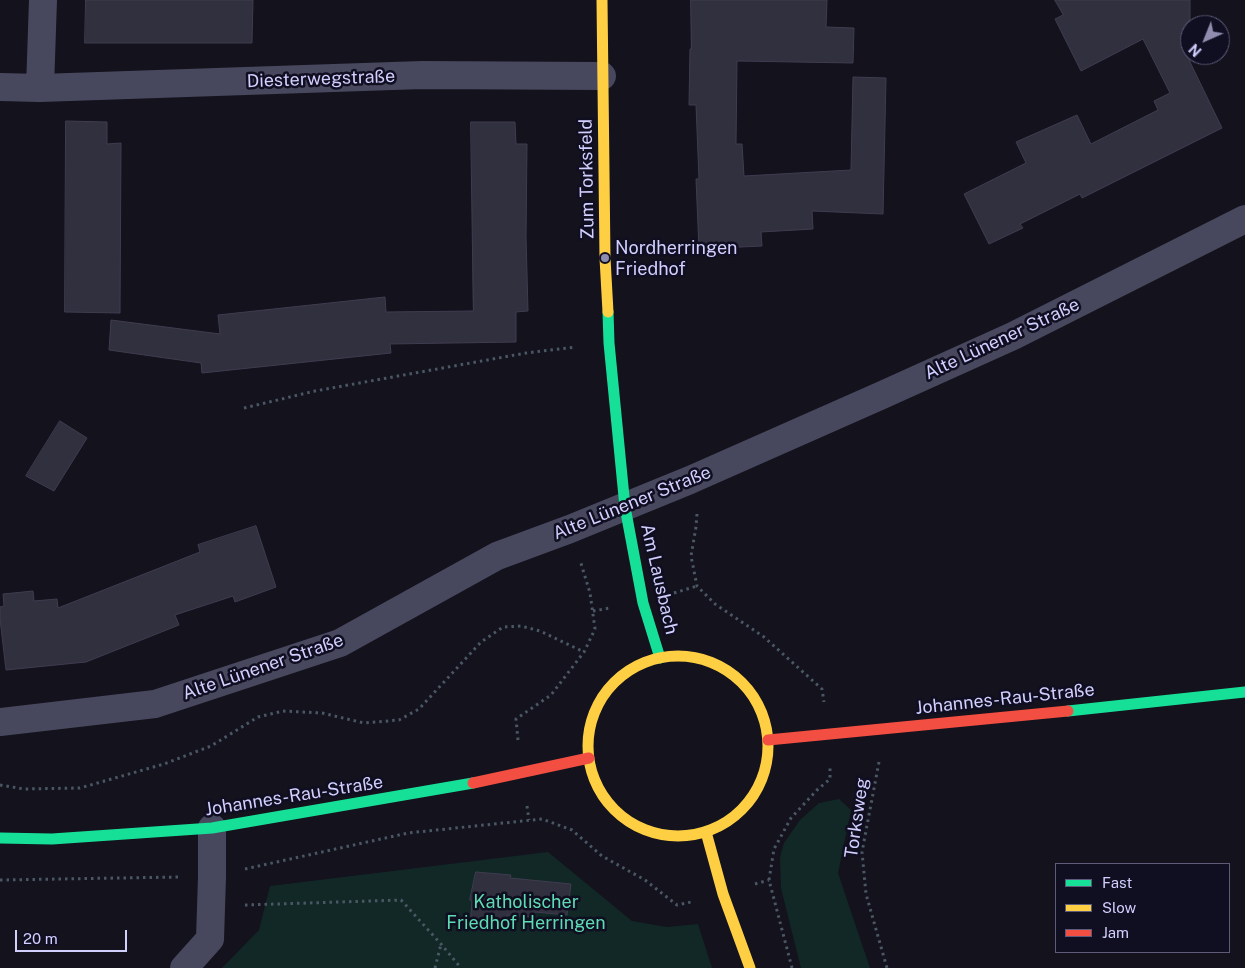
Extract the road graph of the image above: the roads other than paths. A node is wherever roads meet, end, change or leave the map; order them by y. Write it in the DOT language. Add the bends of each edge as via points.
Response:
graph roads {
  1 [pos="42,0"];
  2 [pos="602,0"];
  3 [pos="602,76"];
  4 [pos="0,87"];
  5 [pos="40,88"];
  6 [pos="1245,219"];
  7 [pos="625,508"];
  8 [pos="660,658"];
  9 [pos="1245,692"];
  10 [pos="0,722"];
  11 [pos="768,740"];
  12 [pos="589,758"];
  13 [pos="212,828"];
  14 [pos="706,832"];
  15 [pos="0,838"];
  16 [pos="184,968"];
  17 [pos="750,968"];
  1 -- 5 [label="street"];
  2 -- 3 [label="main road, Zum Torksfeld"];
  3 -- 5 [label="street, Diesterwegstraße" via="422,76"];
  3 -- 7 [label="main road, Zum Torksfeld" via="609,343"];
  4 -- 5 [label="street, Diesterwegstraße"];
  6 -- 7 [label="street, Alte Lünener Straße" via="1012,336"];
  7 -- 8 [label="main road, Am Lausbach" via="643,603"];
  7 -- 10 [label="street, Alte Lünener Straße" via="497,556 340,644 155,704"];
  8 -- 11 [label="main road" via="699,658 733,674 758,704"];
  8 -- 12 [label="main road" via="629,670 605,694 591,724"];
  9 -- 11 [label="main road, Johannes-Rau-Straße"];
  11 -- 14 [label="main road" via="765,769 753,796 732,818"];
  12 -- 13 [label="main road, Johannes-Rau-Straße" via="426,792"];
  12 -- 14 [label="main road" via="603,794 630,822 668,835"];
  13 -- 15 [label="main road, Johannes-Rau-Straße" via="52,839"];
  13 -- 16 [label="street" via="210,939"];
  14 -- 17 [label="main road" via="723,894"];
}
